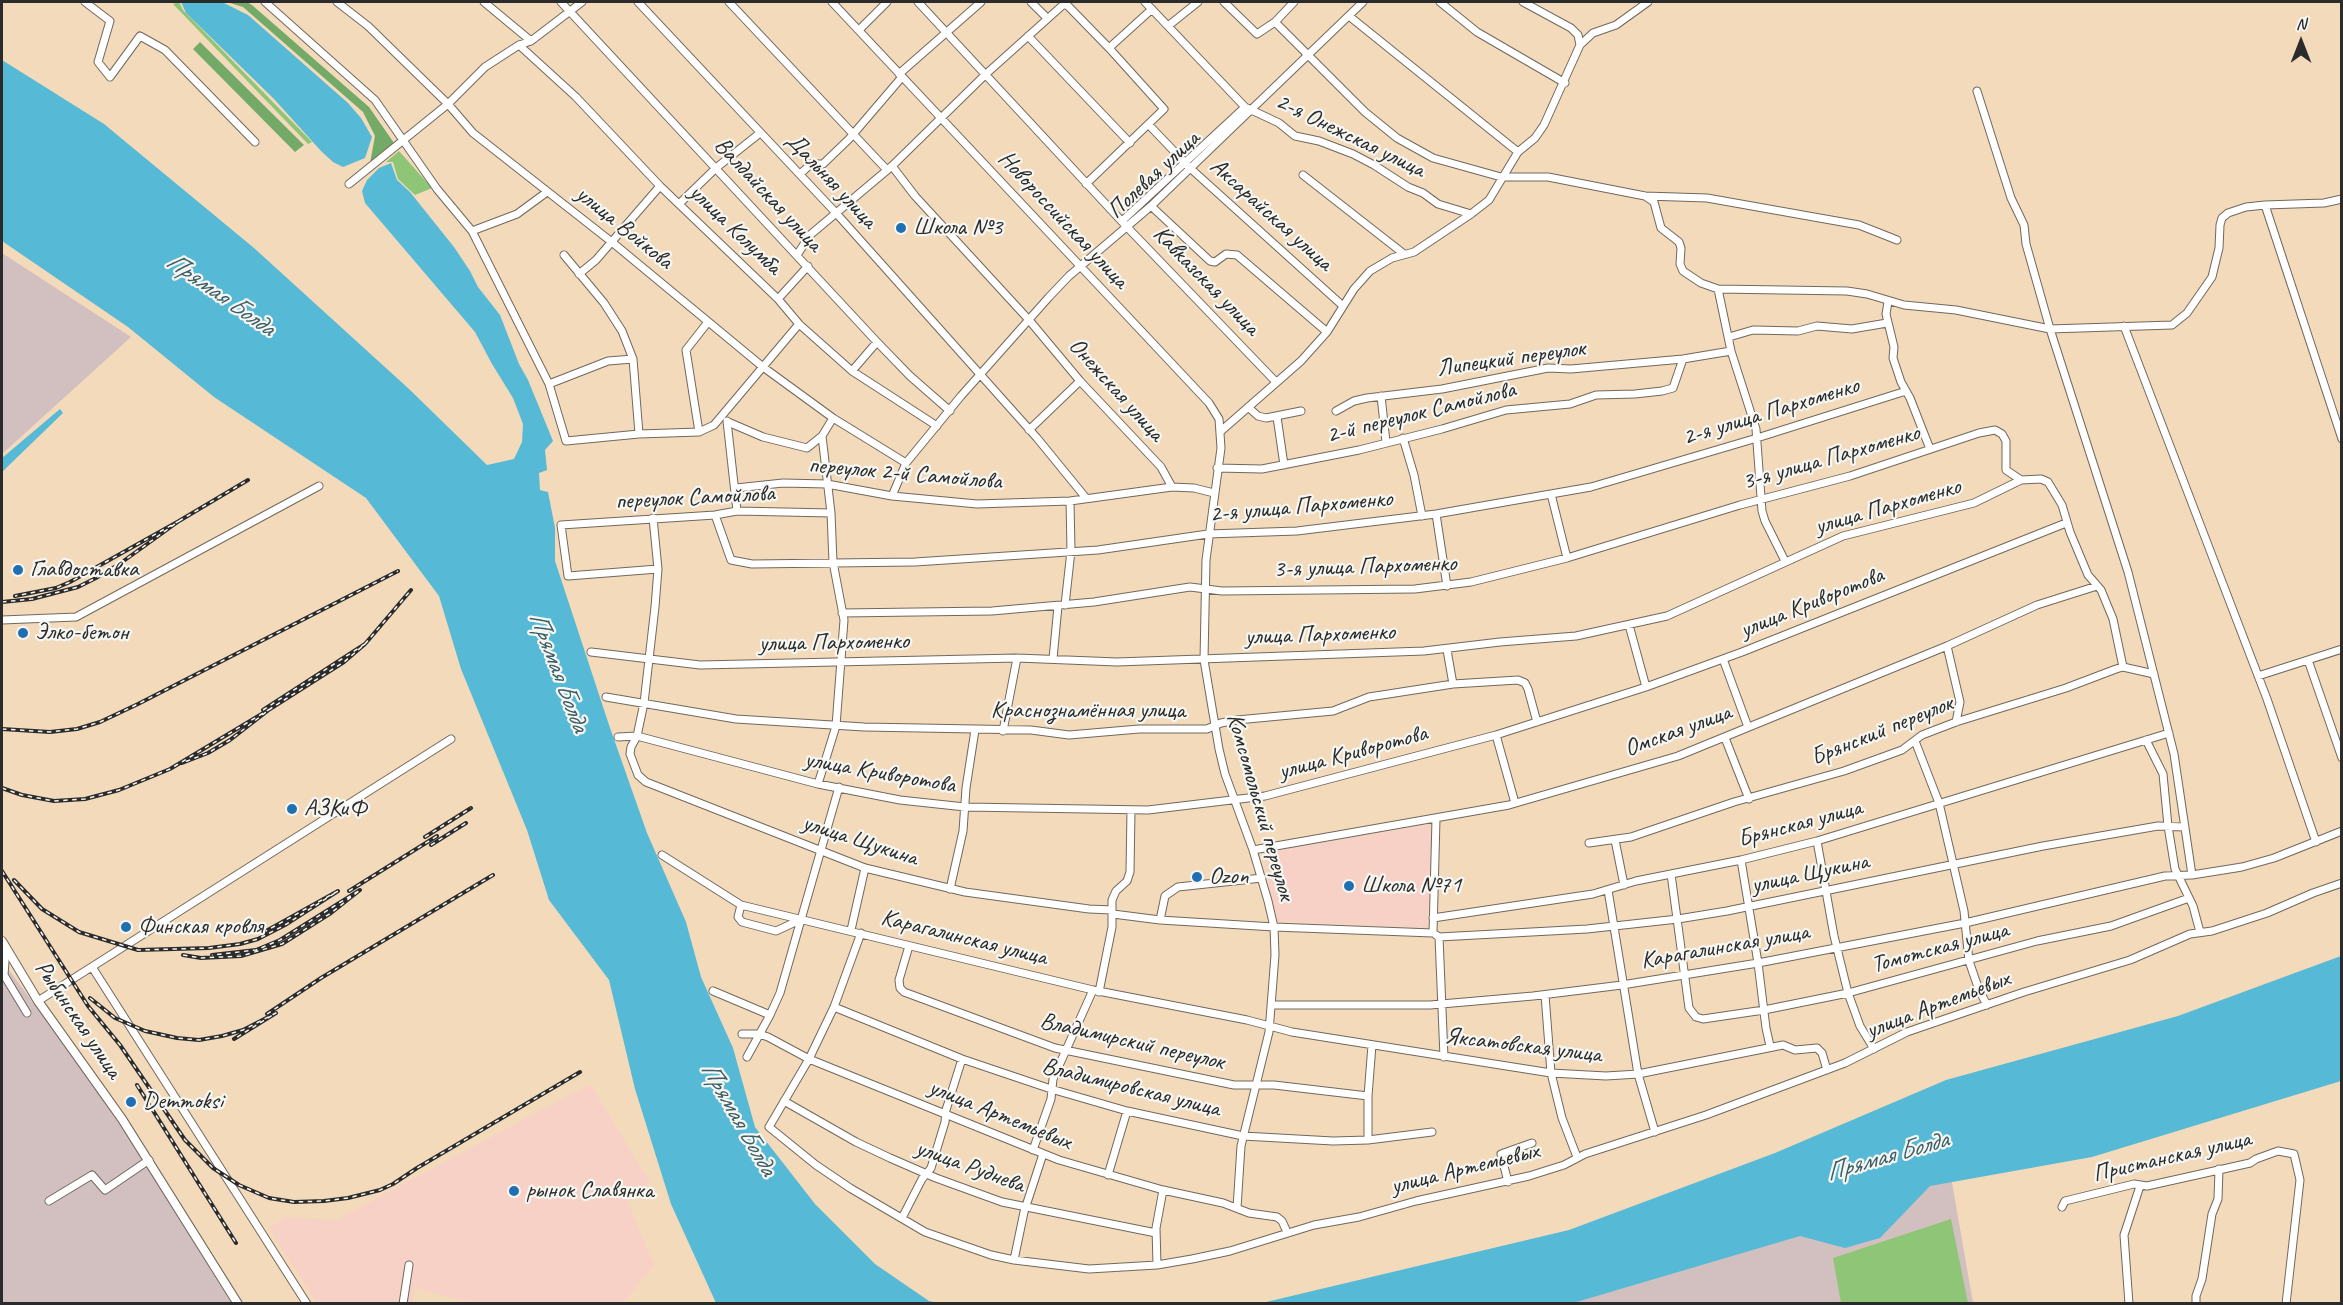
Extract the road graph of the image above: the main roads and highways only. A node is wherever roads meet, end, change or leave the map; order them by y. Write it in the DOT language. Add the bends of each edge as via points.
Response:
graph roads {
  1 [pos="4,945"];
  2 [pos="238,1304"];
  1 -- 2 [label="main road, Рыбинская улица" via="122,1119"];
}
